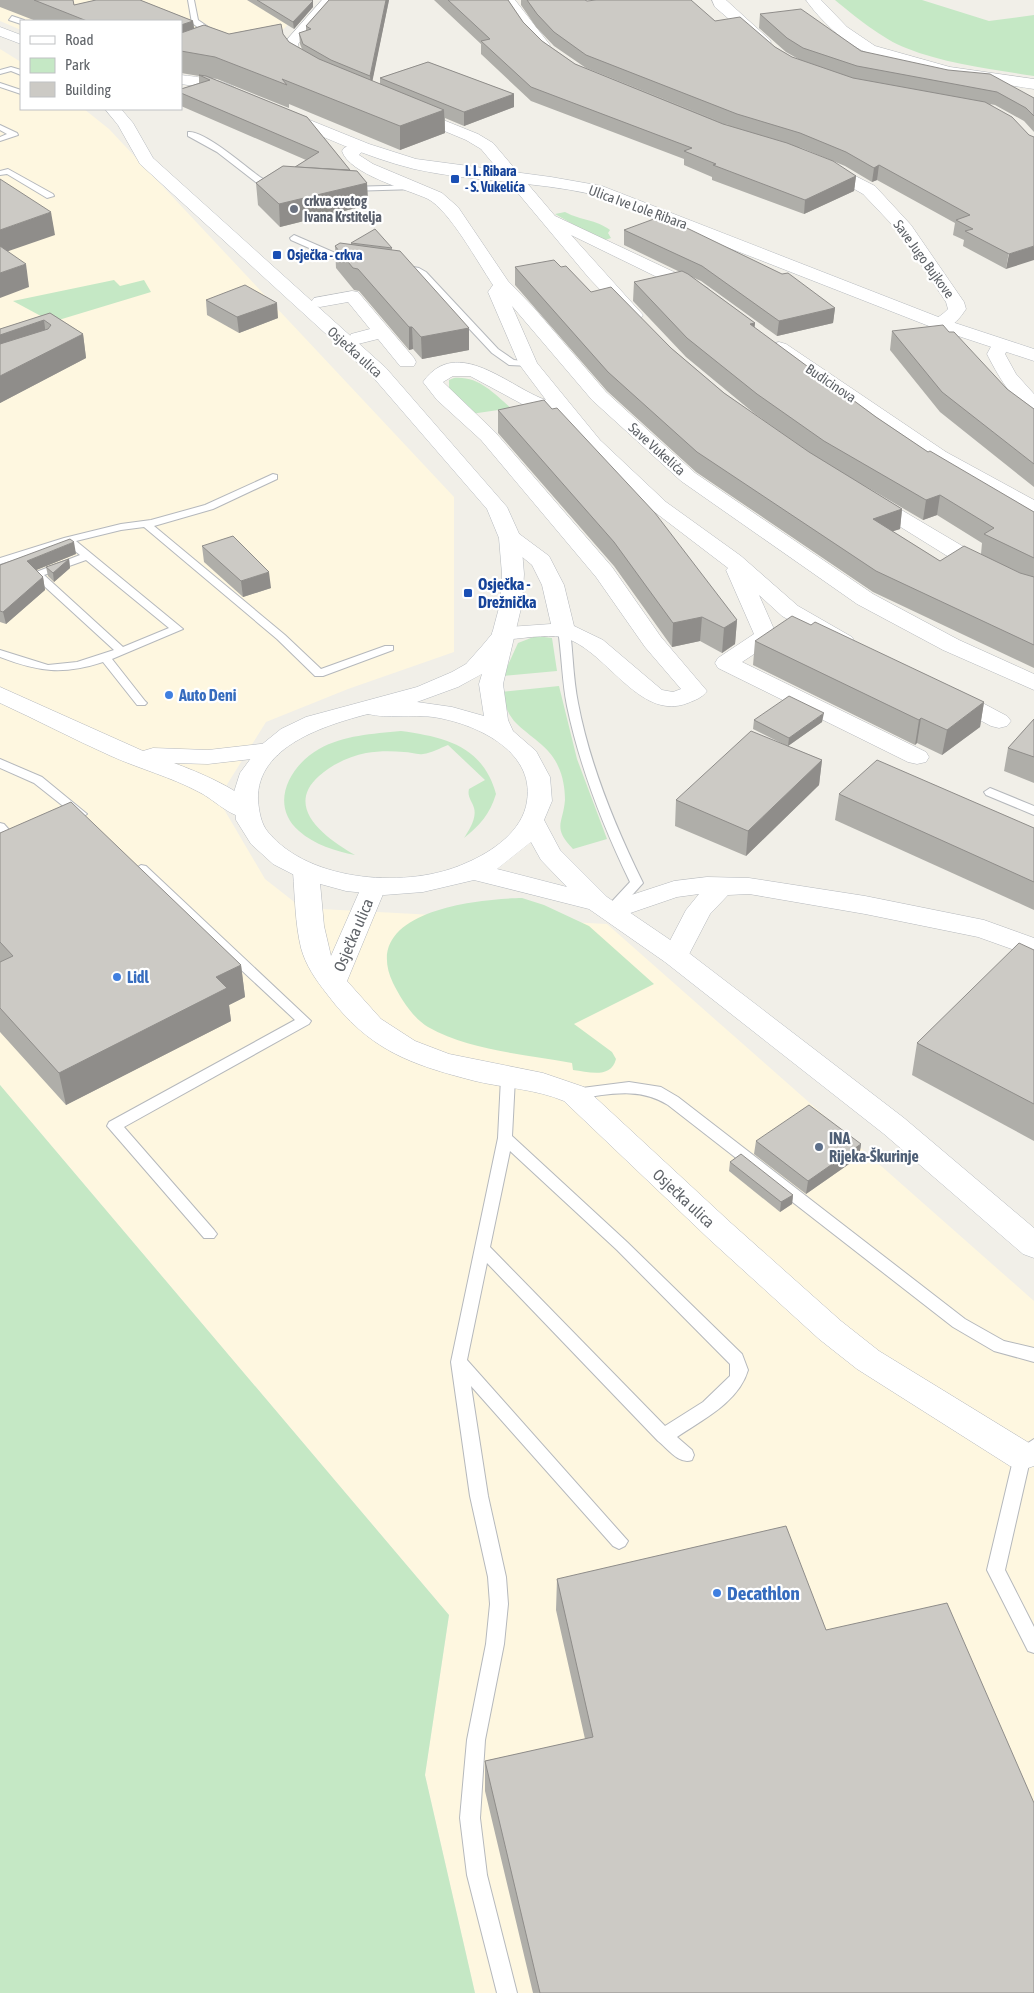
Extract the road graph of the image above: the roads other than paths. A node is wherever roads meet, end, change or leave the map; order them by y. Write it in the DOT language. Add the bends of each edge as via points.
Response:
graph roads {
  1 [pos="191,0"];
  2 [pos="330,0"];
  3 [pos="508,0"];
  4 [pos="719,0"];
  5 [pos="814,0"];
  6 [pos="12,18"];
  7 [pos="20,22"];
  8 [pos="0,31"];
  9 [pos="20,40"];
  10 [pos="212,42"];
  11 [pos="774,51"];
  12 [pos="555,56"];
  13 [pos="0,72"];
  14 [pos="20,72"];
  15 [pos="326,77"];
  16 [pos="182,79"];
  17 [pos="1034,84"];
  18 [pos="0,85"];
  19 [pos="182,88"];
  20 [pos="20,92"];
  21 [pos="233,93"];
  22 [pos="250,100"];
  23 [pos="398,106"];
  24 [pos="268,108"];
  25 [pos="123,114"];
  26 [pos="0,127"];
  27 [pos="191,134"];
  28 [pos="0,139"];
  29 [pos="359,146"];
  30 [pos="808,159"];
  31 [pos="0,173"];
  32 [pos="511,176"];
  33 [pos="288,186"];
  34 [pos="416,187"];
  35 [pos="340,188"];
  36 [pos="50,196"];
  37 [pos="549,218"];
  38 [pos="294,238"];
  39 [pos="365,266"];
  40 [pos="389,268"];
  41 [pos="502,285"];
  42 [pos="320,302"];
  43 [pos="716,303"];
  44 [pos="940,324"];
  45 [pos="646,328"];
  46 [pos="382,332"];
  47 [pos="761,336"];
  48 [pos="358,338"];
  49 [pos="1001,345"];
  50 [pos="1034,355"];
  51 [pos="407,362"];
  52 [pos="528,364"];
  53 [pos="1034,406"];
  54 [pos="562,408"];
  55 [pos="273,477"];
  56 [pos="856,491"];
  57 [pos="1034,508"];
  58 [pos="145,523"];
  59 [pos="510,538"];
  60 [pos="68,540"];
  61 [pos="88,556"];
  62 [pos="0,561"];
  63 [pos="733,562"];
  64 [pos="1034,590"];
  65 [pos="509,611"];
  66 [pos="562,624"];
  67 [pos="502,636"];
  68 [pos="389,648"];
  69 [pos="120,650"];
  70 [pos="858,650"];
  71 [pos="3,655"];
  72 [pos="104,656"];
  73 [pos="1034,683"];
  74 [pos="934,688"];
  75 [pos="0,694"];
  76 [pos="141,703"];
  77 [pos="373,708"];
  78 [pos="999,721"];
  79 [pos="502,733"];
  80 [pos="268,750"];
  81 [pos="120,751"];
  82 [pos="917,757"];
  83 [pos="0,763"];
  84 [pos="990,792"];
  85 [pos="1034,811"];
  86 [pos="247,812"];
  87 [pos="64,820"];
  88 [pos="533,822"];
  89 [pos="0,827"];
  90 [pos="11,841"];
  91 [pos="132,861"];
  92 [pos="473,871"];
  93 [pos="306,872"];
  94 [pos="373,887"];
  95 [pos="720,887"];
  96 [pos="604,907"];
  97 [pos="1034,948"];
  98 [pos="675,956"];
  99 [pos="334,982"];
  100 [pos="508,1078"];
  101 [pos="574,1094"];
  102 [pos="506,1138"];
  103 [pos="209,1234"];
  104 [pos="1034,1246"];
  105 [pos="482,1248"];
  106 [pos="1034,1354"];
  107 [pos="459,1362"];
  108 [pos="664,1436"];
  109 [pos="686,1455"];
  110 [pos="1030,1456"];
  111 [pos="619,1542"];
  112 [pos="1034,1645"];
  113 [pos="507,1993"];
  1 -- 10 [label="lane" via="195,21 220,39"];
  2 -- 15 [label="street" via="291,43 297,60"];
  3 -- 12 [label="street" via="530,31"];
  4 -- 11 [label="street"];
  5 -- 17 [label="street" via="842,30 870,49 950,71"];
  6 -- 7 [label="lane"];
  8 -- 9 [label="street"];
  13 -- 14 [label="lane" via="11,68"];
  16 -- 21 [label="street" via="212,84"];
  18 -- 20 [label="lane"];
  19 -- 21 [label="street"];
  21 -- 22 [label="street"];
  23 -- 32 [label="street" via="487,146"];
  24 -- 29 [label="street, Ulica Ive Lole Ribara"];
  25 -- 59 [label="street, Osječka ulica" via="146,161 379,372 496,508"];
  26 -- 28 [label="lane" via="14,134"];
  27 -- 33 [label="lane" via="220,150 260,181"];
  29 -- 32 [label="street, Ulica Ive Lole Ribara" via="416,164"];
  29 -- 34 [label="street, Save Vukelića" via="350,151 352,157 367,167"];
  30 -- 44 [label="street, Save Jugo Bujkove" via="838,171 869,190 905,229 957,309"];
  31 -- 36 [label="lane" via="8,171"];
  32 -- 37 [label="street"];
  32 -- 44 [label="street, Ulica Ive Lole Ribara" via="596,190"];
  34 -- 35 [label="lane"];
  34 -- 41 [label="street, Save Vukelića" via="436,197 452,211"];
  37 -- 43 [label="street" via="694,287"];
  37 -- 45 [label="street" via="595,274"];
  38 -- 39 [label="lane" via="352,264"];
  40 -- 52 [label="lane" via="416,270 423,274 495,351 512,363"];
  41 -- 52 [label="street" via="498,292"];
  41 -- 73 [label="street, Save Vukelića" via="599,396 688,477 865,598 951,645"];
  42 -- 46 [label="street" via="352,296"];
  44 -- 49 [label="street, Ulica Ive Lole Ribara"];
  46 -- 48 [label="street"];
  46 -- 51 [label="street"];
  47 -- 57 [label="street, Budicinova" via="938,456"];
  49 -- 50 [label="street, Ulica Ive Lole Ribara"];
  49 -- 53 [label="street" via="996,354 999,364"];
  52 -- 54 [label="street"];
  54 -- 63 [label="street" via="593,444 660,506"];
  54 -- 66 [label="street" via="535,403 501,382 473,370 438,374 433,382 488,436 604,572 653,642 694,691 676,699 655,696 594,645"];
  55 -- 58 [label="lane" via="209,508"];
  56 -- 64 [label="street" via="973,562"];
  58 -- 60 [label="lane"];
  58 -- 68 [label="lane" via="281,637 319,674"];
  59 -- 65 [label="street, Osječka ulica" via="513,574"];
  59 -- 66 [label="street" via="541,561 553,584"];
  60 -- 61 [label="lane"];
  60 -- 62 [label="lane"];
  61 -- 69 [label="lane" via="36,574"];
  61 -- 69 [label="lane" via="177,629"];
  63 -- 70 [label="street" via="790,612"];
  63 -- 82 [label="street" via="766,636 726,663"];
  65 -- 66 [label="street"];
  65 -- 67 [label="street, Osječka ulica"];
  66 -- 67 [label="street"];
  66 -- 96 [label="lane" via="567,645 568,679 578,726 605,814 637,883"];
  67 -- 77 [label="street, Osječka ulica" via="470,672 430,692"];
  67 -- 79 [label="street, Osječka ulica" via="490,684 496,720"];
  69 -- 72 [label="lane"];
  71 -- 72 [label="lane" via="50,668 79,665"];
  72 -- 76 [label="lane"];
  74 -- 78 [label="street"];
  75 -- 81 [label="street"];
  77 -- 79 [label="street, Osječka ulica" via="408,706 443,710 474,719"];
  77 -- 80 [label="street, Osječka ulica" via="314,722"];
  79 -- 88 [label="street, Osječka ulica" via="524,751 538,774 541,798"];
  80 -- 81 [label="street" via="208,757 171,757"];
  80 -- 86 [label="street, Osječka ulica" via="251,774 245,799"];
  81 -- 86 [label="street" via="216,790"];
  83 -- 87 [label="lane" via="38,780 85,817"];
  84 -- 85 [label="lane"];
  86 -- 93 [label="street, Osječka ulica" via="250,824 267,848"];
  88 -- 92 [label="street, Osječka ulica" via="513,846"];
  88 -- 96 [label="street, Osječka ulica" via="550,854"];
  89 -- 90 [label="lane"];
  91 -- 103 [label="lane" via="304,1021 114,1126"];
  92 -- 94 [label="street, Osječka ulica" via="426,884"];
  92 -- 96 [label="street, Osječka ulica"];
  93 -- 94 [label="street, Osječka ulica" via="331,881"];
  93 -- 99 [label="street, Osječka ulica" via="317,957"];
  94 -- 99 [label="street, Osječka ulica"];
  95 -- 96 [label="street" via="706,885 674,889"];
  95 -- 97 [label="street" via="749,886 865,905 984,930"];
  95 -- 98 [label="street" via="699,910"];
  96 -- 98 [label="street, Osječka ulica"];
  98 -- 104 [label="street, Osječka ulica" via="894,1126"];
  99 -- 100 [label="street, Osječka ulica" via="367,1024 392,1042 432,1059"];
  100 -- 101 [label="street, Osječka ulica" via="545,1083"];
  100 -- 102 [label="lane"];
  101 -- 106 [label="lane" via="629,1087 656,1091 674,1101 959,1322 1000,1346"];
  101 -- 110 [label="street, Osječka ulica" via="720,1231 868,1360"];
  102 -- 105 [label="lane"];
  102 -- 108 [label="lane" via="736,1359 740,1370 736,1383"];
  105 -- 107 [label="lane"];
  105 -- 108 [label="lane"];
  107 -- 111 [label="lane"];
  107 -- 113 [label="lane" via="499,1604 495,1644 476,1740 470,1818 477,1875"];
  108 -- 109 [label="lane"];
  110 -- 112 [label="lane" via="996,1570"];
}
